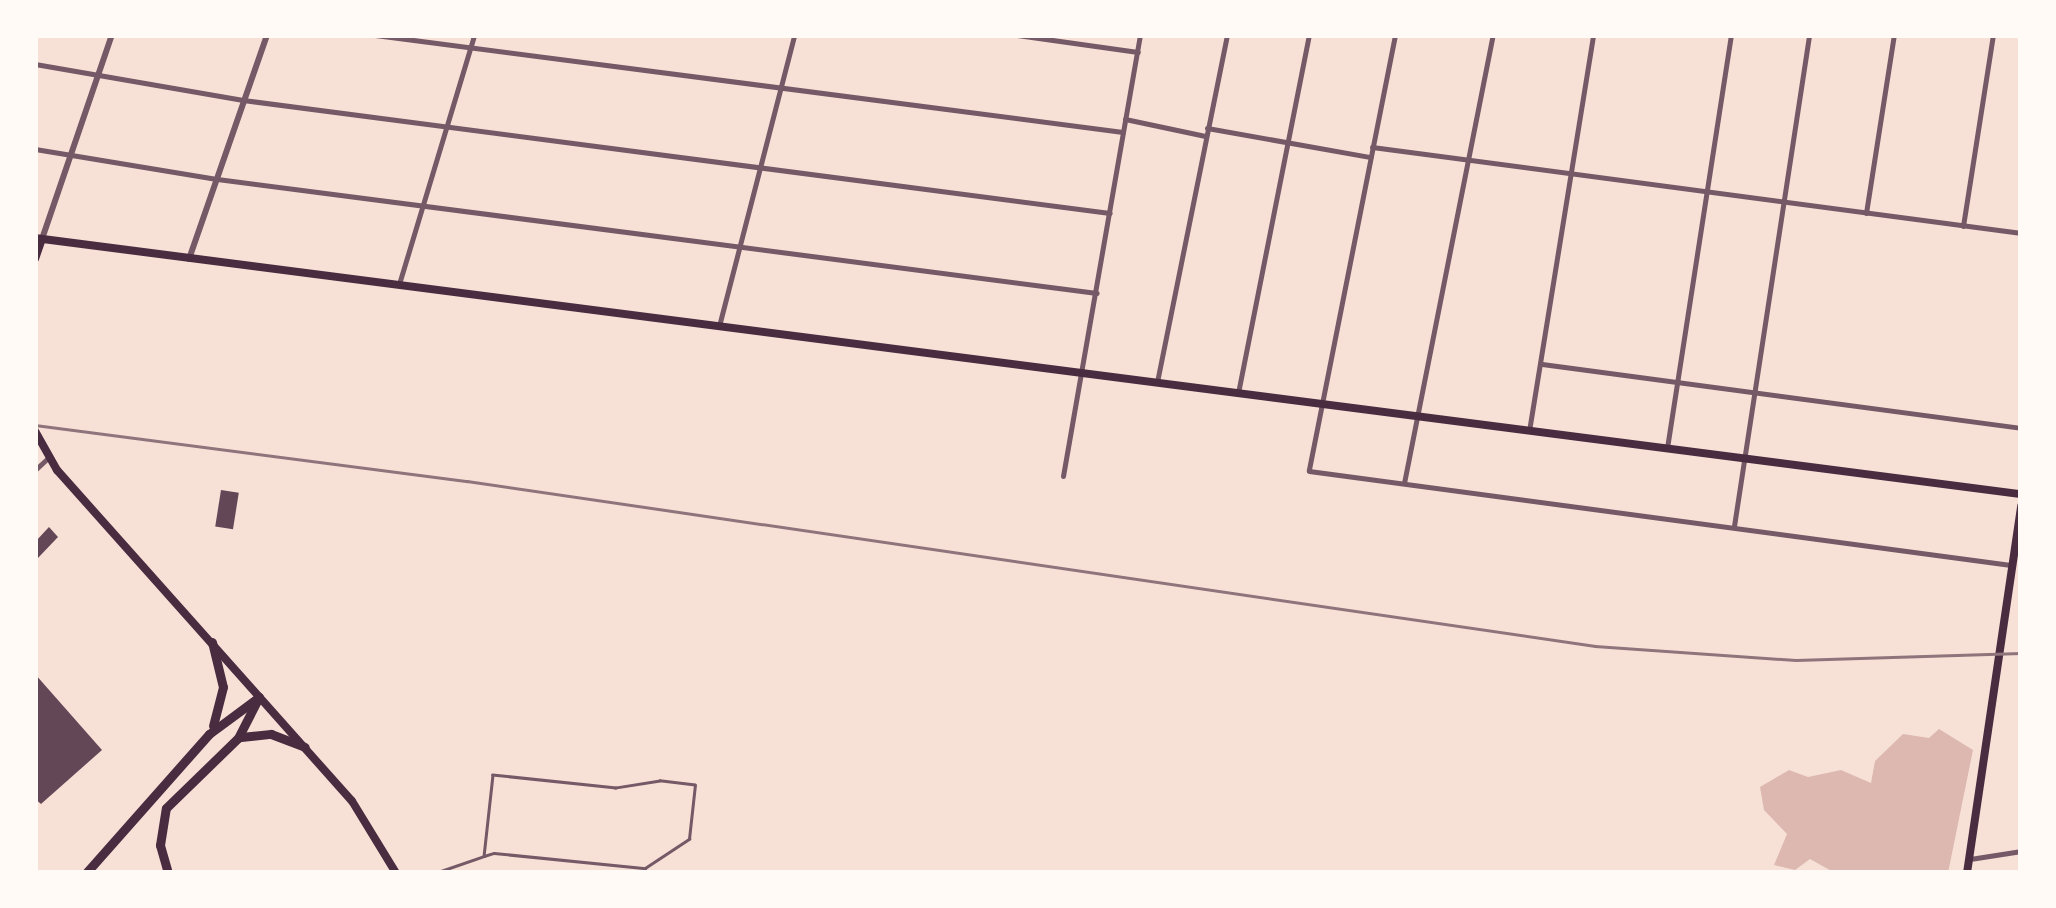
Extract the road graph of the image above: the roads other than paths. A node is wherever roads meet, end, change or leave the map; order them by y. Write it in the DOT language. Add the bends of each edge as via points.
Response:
graph roads {
  1 [pos="112,35"];
  2 [pos="267,35"];
  3 [pos="375,35"];
  4 [pos="474,35"];
  5 [pos="794,35"];
  6 [pos="1017,35"];
  7 [pos="1140,35"];
  8 [pos="1227,35"];
  9 [pos="1308,35"];
  10 [pos="1395,35"];
  11 [pos="1493,35"];
  12 [pos="1593,35"];
  13 [pos="1731,35"];
  14 [pos="1810,35"];
  15 [pos="1894,35"];
  16 [pos="1993,35"];
  17 [pos="470,48"];
  18 [pos="1138,52"];
  19 [pos="35,64"];
  20 [pos="98,75"];
  21 [pos="780,88"];
  22 [pos="244,100"];
  23 [pos="1125,118"];
  24 [pos="444,126"];
  25 [pos="1123,132"];
  26 [pos="1206,132"];
  27 [pos="1287,144"];
  28 [pos="1372,147"];
  29 [pos="35,149"];
  30 [pos="69,156"];
  31 [pos="1370,156"];
  32 [pos="1467,160"];
  33 [pos="760,166"];
  34 [pos="1570,174"];
  35 [pos="216,179"];
  36 [pos="1705,192"];
  37 [pos="1782,202"];
  38 [pos="421,205"];
  39 [pos="1110,213"];
  40 [pos="1866,213"];
  41 [pos="1963,226"];
  42 [pos="2021,234"];
  43 [pos="38,239"];
  44 [pos="740,246"];
  45 [pos="35,259"];
  46 [pos="189,259"];
  47 [pos="398,284"];
  48 [pos="1097,293"];
  49 [pos="720,326"];
  50 [pos="1542,364"];
  51 [pos="1084,373"];
  52 [pos="1156,382"];
  53 [pos="1677,382"];
  54 [pos="1754,392"];
  55 [pos="1238,393"];
  56 [pos="1322,404"];
  57 [pos="1418,416"];
  58 [pos="2021,428"];
  59 [pos="1528,430"];
  60 [pos="35,432"];
  61 [pos="1667,448"];
  62 [pos="48,457"];
  63 [pos="1742,459"];
  64 [pos="35,470"];
  65 [pos="1063,476"];
  66 [pos="1404,484"];
  67 [pos="2021,494"];
  68 [pos="2021,506"];
  69 [pos="1734,528"];
  70 [pos="2012,565"];
  71 [pos="212,642"];
  72 [pos="259,697"];
  73 [pos="208,734"];
  74 [pos="238,738"];
  75 [pos="305,748"];
  76 [pos="2021,851"];
  77 [pos="484,856"];
  78 [pos="1968,859"];
  79 [pos="86,873"];
  80 [pos="168,873"];
  81 [pos="396,873"];
  82 [pos="436,873"];
  83 [pos="1966,873"];
  1 -- 20 [label="street"];
  2 -- 22 [label="street"];
  3 -- 17 [label="street"];
  4 -- 17 [label="street"];
  5 -- 21 [label="street"];
  6 -- 18 [label="street"];
  7 -- 18 [label="street"];
  8 -- 26 [label="street"];
  9 -- 27 [label="street"];
  10 -- 28 [label="street"];
  11 -- 32 [label="street"];
  12 -- 34 [label="street"];
  13 -- 36 [label="street"];
  14 -- 37 [label="street"];
  15 -- 40 [label="street"];
  16 -- 41 [label="street"];
  17 -- 21 [label="street"];
  17 -- 24 [label="street"];
  18 -- 23 [label="street"];
  19 -- 20 [label="street"];
  20 -- 22 [label="street"];
  20 -- 30 [label="street"];
  21 -- 25 [label="street"];
  21 -- 33 [label="street"];
  22 -- 24 [label="street"];
  22 -- 35 [label="street"];
  23 -- 25 [label="street"];
  23 -- 26 [label="street"];
  24 -- 33 [label="street"];
  24 -- 38 [label="street"];
  25 -- 39 [label="street"];
  26 -- 27 [label="street"];
  26 -- 52 [label="street"];
  27 -- 31 [label="street"];
  27 -- 55 [label="street"];
  28 -- 31 [label="street"];
  28 -- 32 [label="street"];
  29 -- 30 [label="street"];
  30 -- 35 [label="street"];
  30 -- 43 [label="street"];
  31 -- 56 [label="street"];
  32 -- 34 [label="street"];
  32 -- 57 [label="street"];
  33 -- 39 [label="street"];
  33 -- 44 [label="street"];
  34 -- 36 [label="street"];
  34 -- 50 [label="street"];
  35 -- 38 [label="street"];
  35 -- 46 [label="street"];
  36 -- 37 [label="street"];
  36 -- 53 [label="street"];
  37 -- 40 [label="street"];
  37 -- 54 [label="street"];
  38 -- 44 [label="street"];
  38 -- 47 [label="street"];
  39 -- 48 [label="street"];
  40 -- 41 [label="street"];
  41 -- 42 [label="street"];
  43 -- 45 [label="main road"];
  43 -- 46 [label="main road"];
  44 -- 48 [label="street"];
  44 -- 49 [label="street"];
  46 -- 47 [label="main road"];
  47 -- 49 [label="main road"];
  48 -- 51 [label="street"];
  49 -- 51 [label="main road"];
  50 -- 53 [label="street"];
  50 -- 59 [label="street"];
  51 -- 52 [label="main road"];
  51 -- 65 [label="street"];
  52 -- 55 [label="main road"];
  53 -- 54 [label="street"];
  53 -- 61 [label="street"];
  54 -- 58 [label="street"];
  54 -- 63 [label="street"];
  55 -- 56 [label="main road"];
  56 -- 57 [label="main road"];
  56 -- 66 [label="street" via="1309,471"];
  57 -- 59 [label="main road"];
  57 -- 66 [label="street"];
  59 -- 61 [label="main road"];
  60 -- 62 [label="main road"];
  61 -- 63 [label="main road"];
  62 -- 64 [label="street"];
  62 -- 71 [label="main road"];
  63 -- 67 [label="main road"];
  63 -- 69 [label="street"];
  66 -- 69 [label="street"];
  68 -- 70 [label="main road"];
  69 -- 70 [label="street"];
  70 -- 78 [label="main road"];
  71 -- 72 [label="main road"];
  71 -- 73 [label="highway" via="223,695"];
  72 -- 73 [label="highway"];
  72 -- 74 [label="highway"];
  72 -- 75 [label="main road"];
  73 -- 79 [label="highway"];
  74 -- 75 [label="highway" via="271,734"];
  74 -- 80 [label="highway" via="166,808 160,846"];
  75 -- 81 [label="main road" via="364,817"];
  76 -- 78 [label="street"];
  77 -- 77 [label="lane" via="645,868 689,839 695,785 660,781 616,788 493,776"];
  77 -- 82 [label="lane"];
  78 -- 83 [label="main road"];
}
